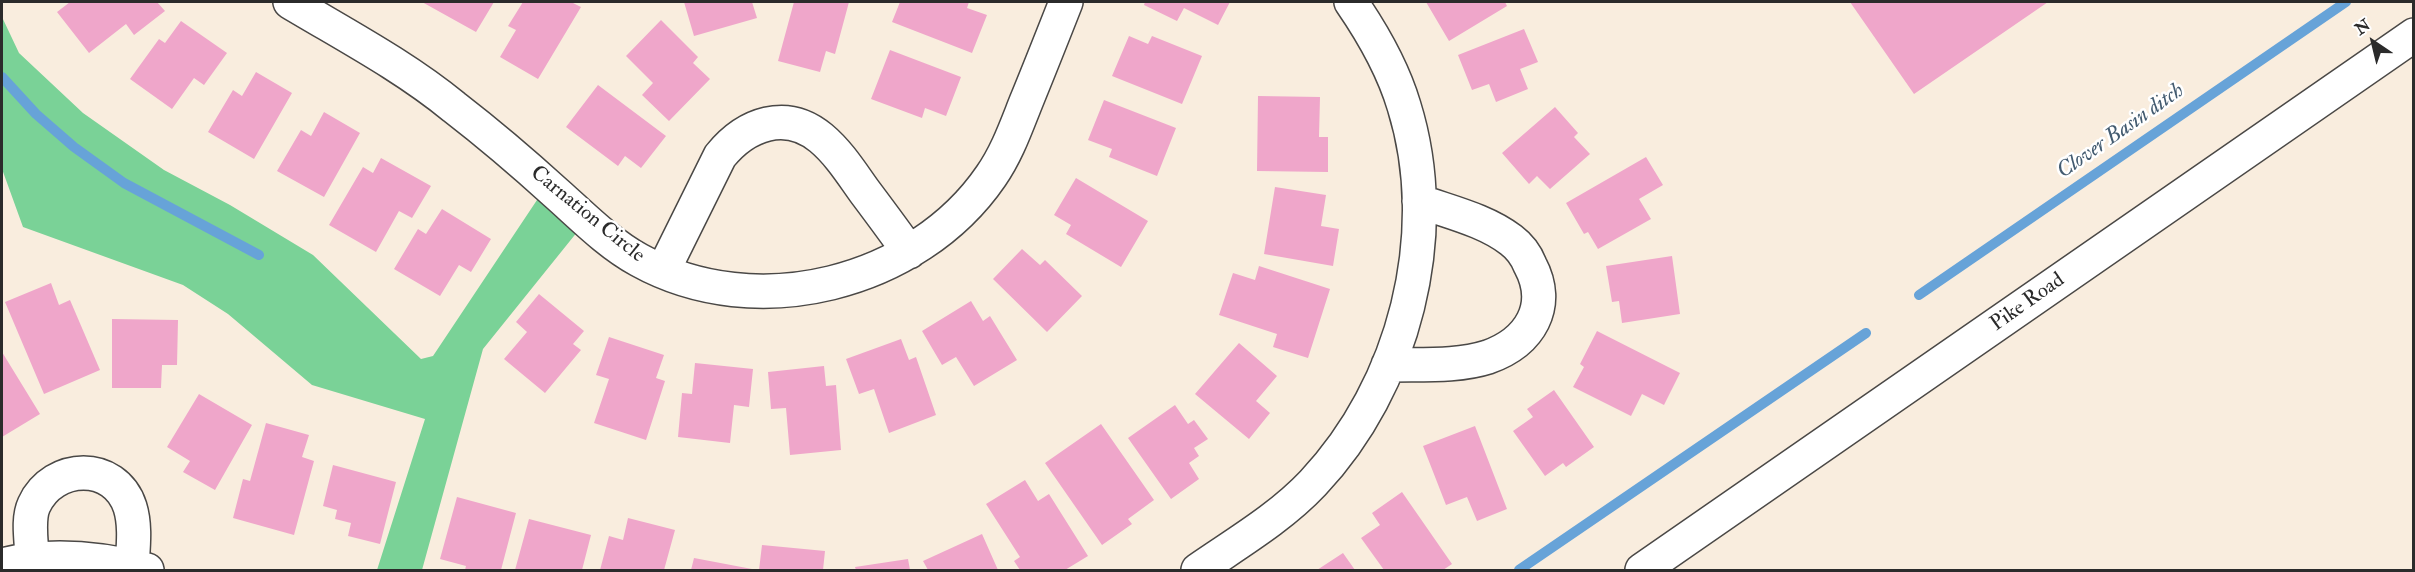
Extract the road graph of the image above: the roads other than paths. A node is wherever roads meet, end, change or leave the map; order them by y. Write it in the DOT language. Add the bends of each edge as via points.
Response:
graph roads {
  1 [pos="290,2"];
  2 [pos="1066,2"];
  3 [pos="1351,2"];
  4 [pos="2414,35"];
  5 [pos="1419,201"];
  6 [pos="909,252"];
  7 [pos="663,272"];
  8 [pos="1388,365"];
  9 [pos="17,562"];
  10 [pos="140,569"];
  11 [pos="1198,570"];
  12 [pos="1642,570"];
  1 -- 7 [label="street, Carnation Circle" via="435,91 611,240"];
  2 -- 6 [label="street, Carnation Circle" via="1002,160 958,216"];
  3 -- 5 [label="street" via="1378,45 1404,107 1416,161"];
  4 -- 12 [label="street, Pike Road"];
  5 -- 8 [label="street" via="1410,292"];
  5 -- 8 [label="street" via="1492,228 1513,241 1537,279 1539,305 1531,326 1498,353 1470,360"];
  6 -- 7 [label="street, Carnation Circle" via="845,280 797,289 721,288"];
  6 -- 7 [label="street" via="822,138 798,125 769,123 742,134 720,156"];
  8 -- 11 [label="street" via="1355,429 1313,483 1280,512"];
  9 -- 10 [label="street" via="83,559"];
  9 -- 10 [label="street" via="38,498 58,478 89,473 112,482 129,504"];
}
